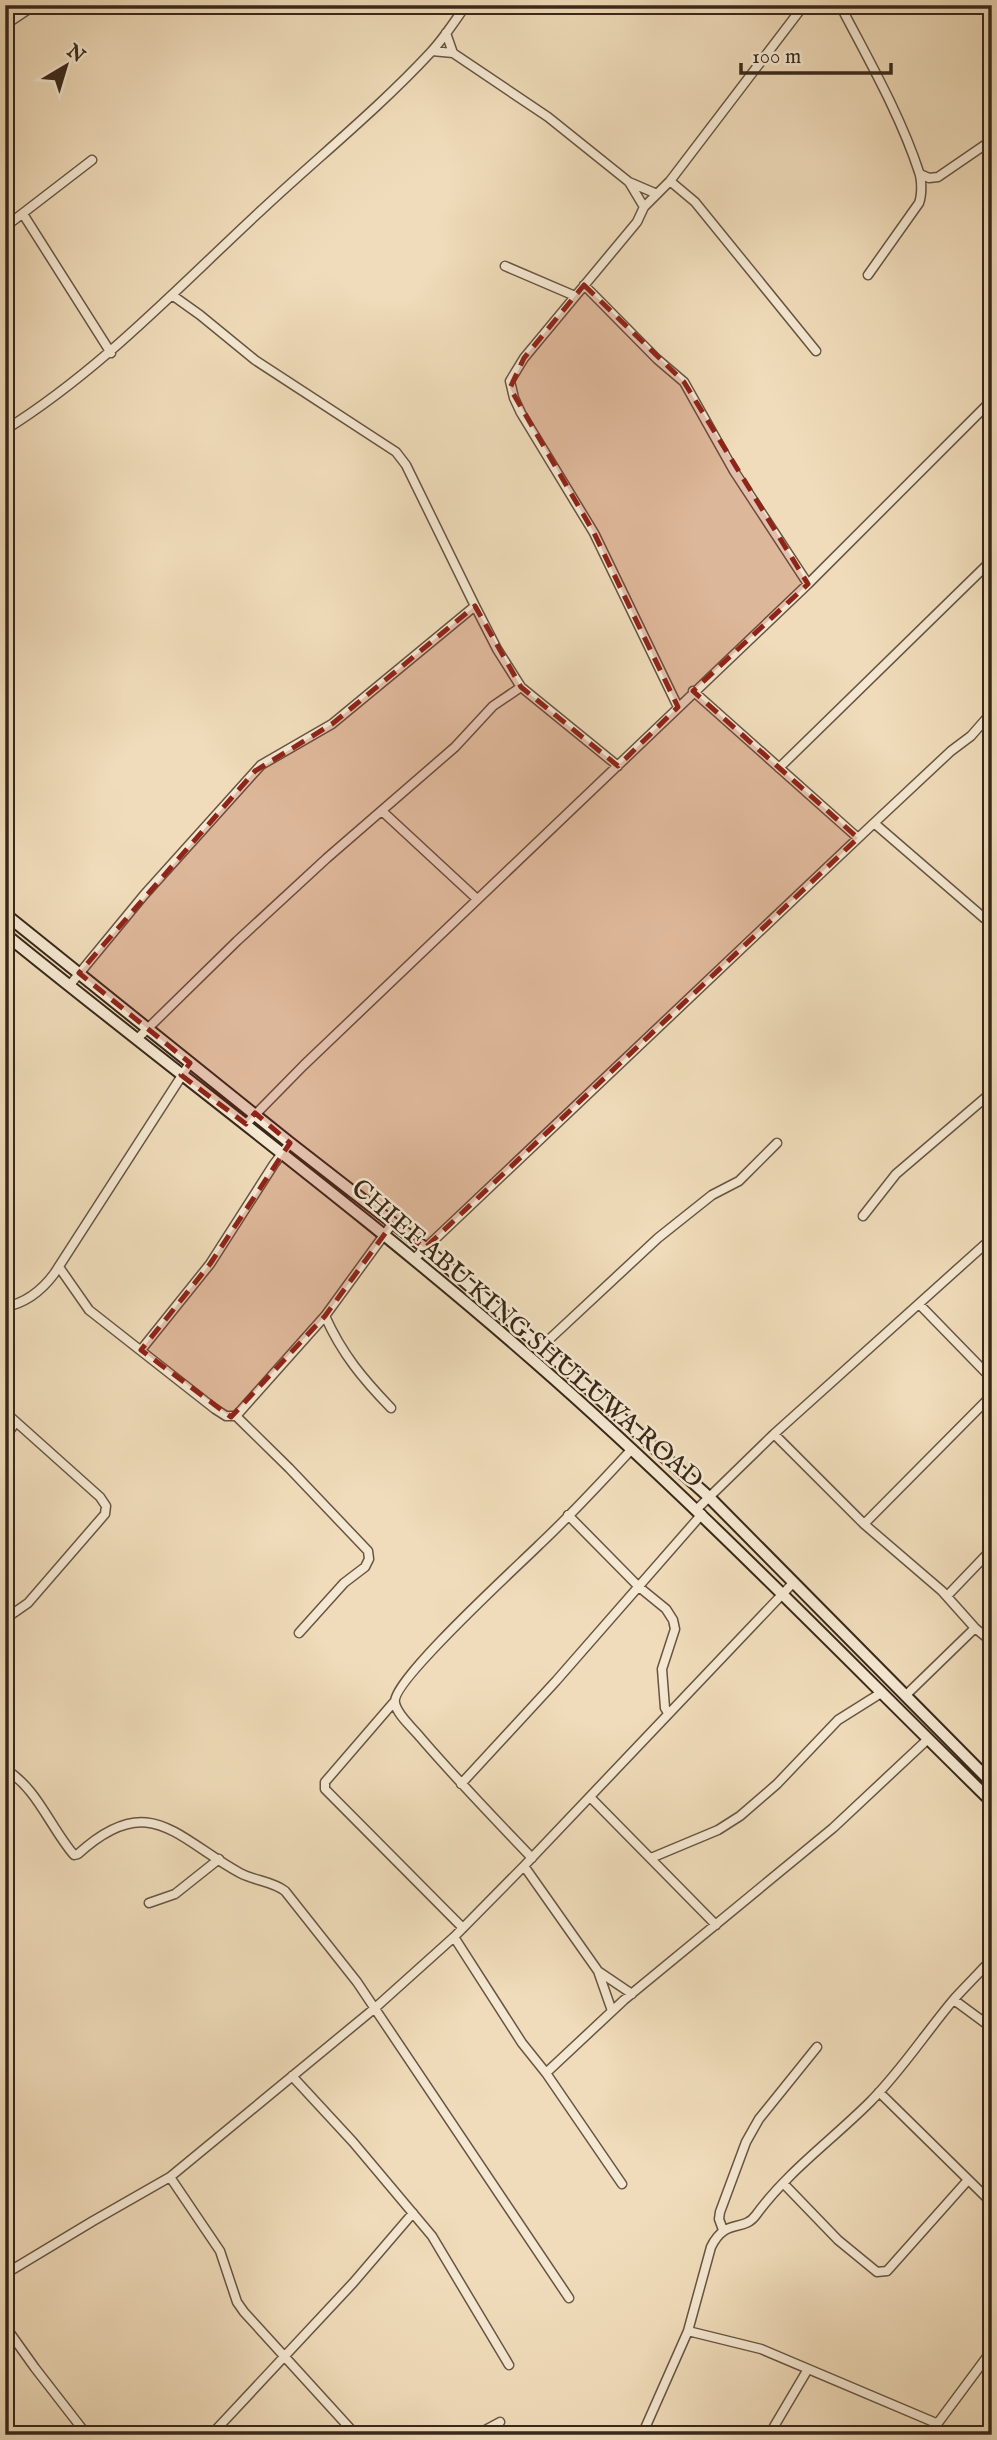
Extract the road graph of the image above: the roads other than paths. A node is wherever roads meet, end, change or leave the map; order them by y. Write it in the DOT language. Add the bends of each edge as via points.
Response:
graph roads {
  1 [pos="35,5"];
  2 [pos="466,5"];
  3 [pos="804,5"];
  4 [pos="840,5"];
  5 [pos="5,25"];
  6 [pos="446,33"];
  7 [pos="432,51"];
  8 [pos="453,53"];
  9 [pos="992,140"];
  10 [pos="92,160"];
  11 [pos="920,174"];
  12 [pos="670,181"];
  13 [pos="629,182"];
  14 [pos="657,194"];
  15 [pos="644,207"];
  16 [pos="23,214"];
  17 [pos="5,227"];
  18 [pos="505,266"];
  19 [pos="867,275"];
  20 [pos="584,285"];
  21 [pos="172,295"];
  22 [pos="575,296"];
  23 [pos="816,351"];
  24 [pos="111,353"];
  25 [pos="992,400"];
  26 [pos="5,430"];
  27 [pos="992,560"];
  28 [pos="808,584"];
  29 [pos="475,606"];
  30 [pos="521,687"];
  31 [pos="694,691"];
  32 [pos="678,708"];
  33 [pos="992,712"];
  34 [pos="618,766"];
  35 [pos="779,768"];
  36 [pos="382,811"];
  37 [pos="874,823"];
  38 [pos="858,838"];
  39 [pos="477,899"];
  40 [pos="5,914"];
  41 [pos="992,922"];
  42 [pos="5,934"];
  43 [pos="79,973"];
  44 [pos="69,986"];
  45 [pos="147,1028"];
  46 [pos="137,1039"];
  47 [pos="190,1063"];
  48 [pos="181,1075"];
  49 [pos="992,1091"];
  50 [pos="255,1114"];
  51 [pos="246,1124"];
  52 [pos="290,1143"];
  53 [pos="777,1143"];
  54 [pos="281,1154"];
  55 [pos="863,1216"];
  56 [pos="392,1224"];
  57 [pos="383,1235"];
  58 [pos="992,1238"];
  59 [pos="425,1248"];
  60 [pos="414,1259"];
  61 [pos="59,1267"];
  62 [pos="919,1304"];
  63 [pos="5,1307"];
  64 [pos="325,1317"];
  65 [pos="541,1347"];
  66 [pos="141,1350"];
  67 [pos="992,1379"];
  68 [pos="992,1395"];
  69 [pos="391,1408"];
  70 [pos="5,1412"];
  71 [pos="236,1416"];
  72 [pos="16,1422"];
  73 [pos="774,1434"];
  74 [pos="5,1437"];
  75 [pos="632,1449"];
  76 [pos="709,1497"];
  77 [pos="700,1511"];
  78 [pos="568,1516"];
  79 [pos="864,1524"];
  80 [pos="992,1549"];
  81 [pos="793,1583"];
  82 [pos="639,1587"];
  83 [pos="781,1595"];
  84 [pos="947,1596"];
  85 [pos="5,1619"];
  86 [pos="975,1628"];
  87 [pos="299,1633"];
  88 [pos="992,1642"];
  89 [pos="881,1693"];
  90 [pos="905,1696"];
  91 [pos="394,1702"];
  92 [pos="668,1713"];
  93 [pos="928,1740"];
  94 [pos="5,1769"];
  95 [pos="992,1783"];
  96 [pos="461,1784"];
  97 [pos="590,1797"];
  98 [pos="992,1802"];
  99 [pos="532,1858"];
  100 [pos="651,1858"];
  101 [pos="219,1859"];
  102 [pos="524,1866"];
  103 [pos="149,1903"];
  104 [pos="716,1925"];
  105 [pos="463,1928"];
  106 [pos="454,1937"];
  107 [pos="992,1959"];
  108 [pos="598,1971"];
  109 [pos="632,1994"];
  110 [pos="954,2000"];
  111 [pos="375,2008"];
  112 [pos="612,2011"];
  113 [pos="992,2028"];
  114 [pos="817,2047"];
  115 [pos="546,2073"];
  116 [pos="292,2076"];
  117 [pos="879,2092"];
  118 [pos="170,2177"];
  119 [pos="968,2180"];
  120 [pos="783,2183"];
  121 [pos="622,2184"];
  122 [pos="992,2203"];
  123 [pos="413,2213"];
  124 [pos="723,2230"];
  125 [pos="5,2274"];
  126 [pos="569,2298"];
  127 [pos="5,2326"];
  128 [pos="688,2330"];
  129 [pos="992,2350"];
  130 [pos="285,2355"];
  131 [pos="509,2365"];
  132 [pos="808,2369"];
  133 [pos="500,2422"];
  134 [pos="936,2423"];
  135 [pos="216,2433"];
  136 [pos="88,2435"];
  137 [pos="356,2435"];
  138 [pos="476,2435"];
  139 [pos="642,2435"];
  140 [pos="769,2435"];
  141 [pos="929,2435"];
  1 -- 5 [label="street"];
  2 -- 6 [label="street"];
  3 -- 12 [label="street"];
  4 -- 11 [label="street" via="883,87"];
  6 -- 7 [label="street"];
  6 -- 8 [label="street"];
  7 -- 8 [label="street"];
  7 -- 21 [label="street"];
  8 -- 13 [label="street" via="548,117"];
  9 -- 11 [label="street" via="938,177"];
  10 -- 16 [label="street"];
  11 -- 19 [label="street" via="919,203"];
  12 -- 14 [label="street"];
  12 -- 23 [label="street" via="695,202"];
  13 -- 14 [label="street"];
  13 -- 15 [label="street"];
  14 -- 15 [label="street"];
  15 -- 20 [label="street" via="638,222"];
  16 -- 17 [label="street"];
  16 -- 24 [label="street"];
  18 -- 22 [label="street"];
  20 -- 22 [label="street"];
  20 -- 28 [label="street" via="684,382 734,471"];
  21 -- 24 [label="street"];
  21 -- 29 [label="street" via="254,360 396,452"];
  22 -- 32 [label="street" via="514,372 510,388 594,533"];
  24 -- 26 [label="street"];
  25 -- 28 [label="street"];
  27 -- 35 [label="street"];
  28 -- 31 [label="street"];
  29 -- 30 [label="street"];
  29 -- 43 [label="street" via="332,724 261,765"];
  30 -- 34 [label="street"];
  30 -- 36 [label="street" via="493,706 455,747"];
  31 -- 32 [label="street"];
  31 -- 35 [label="street"];
  32 -- 34 [label="street"];
  33 -- 37 [label="street"];
  34 -- 39 [label="street"];
  35 -- 38 [label="street"];
  36 -- 39 [label="street"];
  36 -- 45 [label="street"];
  37 -- 38 [label="street"];
  37 -- 41 [label="street"];
  38 -- 59 [label="street"];
  39 -- 50 [label="street"];
  40 -- 43 [label="street"];
  42 -- 44 [label="street, CHIEF ABU KING SHULUWA ROAD"];
  43 -- 44 [label="street"];
  43 -- 45 [label="street"];
  44 -- 46 [label="street, CHIEF ABU KING SHULUWA ROAD"];
  45 -- 46 [label="street"];
  45 -- 47 [label="street"];
  46 -- 48 [label="street, CHIEF ABU KING SHULUWA ROAD"];
  47 -- 48 [label="street"];
  47 -- 50 [label="street"];
  48 -- 51 [label="street, CHIEF ABU KING SHULUWA ROAD"];
  48 -- 61 [label="street"];
  49 -- 55 [label="street" via="896,1174"];
  50 -- 51 [label="street"];
  50 -- 52 [label="street"];
  51 -- 54 [label="street, CHIEF ABU KING SHULUWA ROAD"];
  52 -- 54 [label="street"];
  52 -- 56 [label="street"];
  53 -- 65 [label="street" via="739,1181 712,1195 658,1238"];
  54 -- 57 [label="street, CHIEF ABU KING SHULUWA ROAD"];
  54 -- 66 [label="street" via="210,1265"];
  56 -- 57 [label="street"];
  56 -- 59 [label="street"];
  57 -- 60 [label="street, CHIEF ABU KING SHULUWA ROAD"];
  57 -- 64 [label="street"];
  58 -- 62 [label="street"];
  59 -- 60 [label="street"];
  59 -- 65 [label="street"];
  60 -- 75 [label="street, CHIEF ABU KING SHULUWA ROAD"];
  61 -- 63 [label="street" via="41,1290"];
  61 -- 66 [label="street" via="89,1310"];
  62 -- 67 [label="street"];
  62 -- 73 [label="street"];
  64 -- 69 [label="street" via="362,1378"];
  64 -- 71 [label="street"];
  65 -- 76 [label="street"];
  66 -- 71 [label="street" via="215,1409"];
  68 -- 79 [label="street"];
  70 -- 72 [label="street"];
  71 -- 87 [label="street" via="368,1551 365,1567 344,1583"];
  72 -- 74 [label="street"];
  72 -- 85 [label="street" via="100,1497 106,1510 28,1603"];
  73 -- 76 [label="street"];
  73 -- 79 [label="street"];
  75 -- 77 [label="street, CHIEF ABU KING SHULUWA ROAD"];
  75 -- 78 [label="street"];
  76 -- 77 [label="street"];
  76 -- 81 [label="street"];
  77 -- 82 [label="street"];
  77 -- 83 [label="street, CHIEF ABU KING SHULUWA ROAD"];
  78 -- 82 [label="street"];
  78 -- 91 [label="street" via="431,1652"];
  79 -- 84 [label="street"];
  80 -- 84 [label="street"];
  81 -- 83 [label="street"];
  81 -- 90 [label="street"];
  82 -- 92 [label="street" via="673,1619 675,1629 662,1669"];
  82 -- 96 [label="street"];
  83 -- 89 [label="street, CHIEF ABU KING SHULUWA ROAD"];
  83 -- 92 [label="street"];
  84 -- 86 [label="street"];
  86 -- 88 [label="street"];
  86 -- 90 [label="street"];
  89 -- 93 [label="street, CHIEF ABU KING SHULUWA ROAD"];
  89 -- 100 [label="street" via="838,1720 740,1816"];
  90 -- 95 [label="street"];
  91 -- 96 [label="street"];
  91 -- 105 [label="street" via="325,1782 325,1789"];
  92 -- 97 [label="street"];
  93 -- 98 [label="street, CHIEF ABU KING SHULUWA ROAD"];
  93 -- 104 [label="street" via="833,1829"];
  94 -- 101 [label="street" via="28,1787 74,1855 123,1823 146,1822 170,1828"];
  96 -- 99 [label="street"];
  97 -- 99 [label="street"];
  97 -- 100 [label="street"];
  99 -- 102 [label="street"];
  100 -- 104 [label="street"];
  101 -- 103 [label="street" via="175,1894"];
  101 -- 111 [label="street" via="285,1891"];
  102 -- 105 [label="street"];
  102 -- 108 [label="street"];
  104 -- 109 [label="street"];
  105 -- 106 [label="street"];
  106 -- 111 [label="street"];
  106 -- 115 [label="street"];
  107 -- 110 [label="street"];
  108 -- 109 [label="street"];
  108 -- 112 [label="street"];
  109 -- 112 [label="street"];
  110 -- 113 [label="street"];
  110 -- 117 [label="street"];
  111 -- 116 [label="street"];
  111 -- 126 [label="street"];
  112 -- 115 [label="street"];
  114 -- 124 [label="street" via="746,2142 720,2212"];
  115 -- 121 [label="street"];
  116 -- 118 [label="street"];
  116 -- 123 [label="street"];
  117 -- 119 [label="street"];
  117 -- 120 [label="street"];
  118 -- 125 [label="street"];
  118 -- 130 [label="street" via="220,2251 237,2302"];
  119 -- 120 [label="street" via="887,2271 877,2272 838,2240"];
  119 -- 122 [label="street"];
  120 -- 124 [label="street" via="751,2220"];
  123 -- 130 [label="street"];
  123 -- 131 [label="street" via="432,2236"];
  124 -- 128 [label="street" via="711,2248"];
  127 -- 136 [label="street"];
  128 -- 132 [label="street" via="761,2349"];
  128 -- 139 [label="street"];
  129 -- 134 [label="street"];
  130 -- 135 [label="street"];
  130 -- 137 [label="street"];
  132 -- 134 [label="street"];
  132 -- 140 [label="street"];
  133 -- 138 [label="street"];
  134 -- 141 [label="street"];
}
